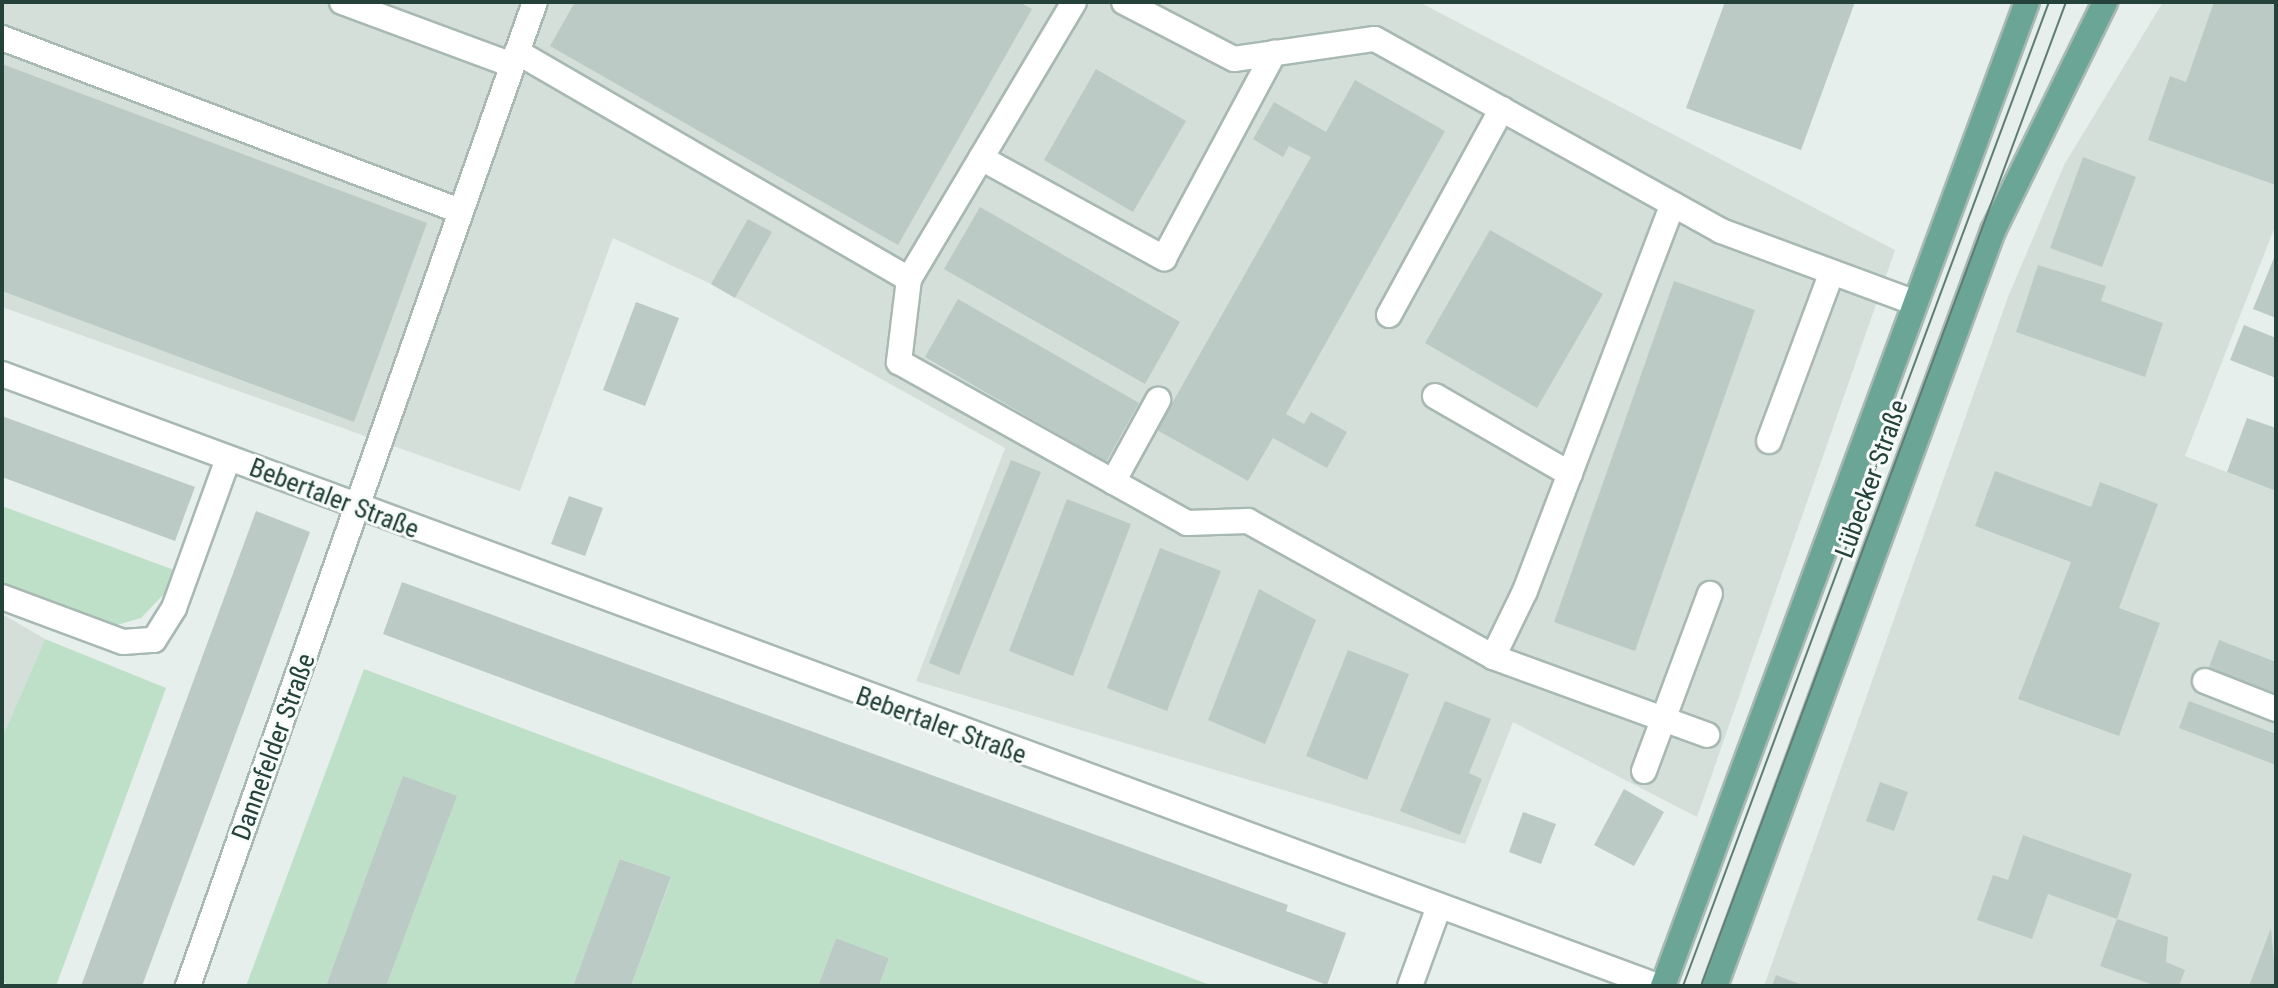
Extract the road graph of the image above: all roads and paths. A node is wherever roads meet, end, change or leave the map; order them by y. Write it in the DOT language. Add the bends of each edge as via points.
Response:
graph roads {
  1 [pos="342,2"];
  2 [pos="535,2"];
  3 [pos="1074,2"];
  4 [pos="1124,2"];
  5 [pos="2027,2"];
  6 [pos="2105,2"];
  7 [pos="2,38"];
  8 [pos="1274,53"];
  9 [pos="514,58"];
  10 [pos="1502,109"];
  11 [pos="981,158"];
  12 [pos="1673,204"];
  13 [pos="459,211"];
  14 [pos="1832,272"];
  15 [pos="909,279"];
  16 [pos="1913,302"];
  17 [pos="1389,315"];
  18 [pos="2,374"];
  19 [pos="1435,396"];
  20 [pos="1158,400"];
  21 [pos="1769,441"];
  22 [pos="228,459"];
  23 [pos="1570,474"];
  24 [pos="1113,482"];
  25 [pos="352,506"];
  26 [pos="1710,594"];
  27 [pos="2,597"];
  28 [pos="1493,657"];
  29 [pos="2205,681"];
  30 [pos="2276,709"];
  31 [pos="1663,720"];
  32 [pos="1707,735"];
  33 [pos="1644,771"];
  34 [pos="1438,909"];
  35 [pos="188,986"];
  36 [pos="1410,986"];
  37 [pos="1657,986"];
  38 [pos="1663,986"];
  39 [pos="1715,986"];
  1 -- 9 [label="street"];
  2 -- 9 [label="street, Dannefelder Straße"];
  3 -- 11 [label="street"];
  4 -- 8 [label="street" via="1234,59"];
  5 -- 16 [label="main road, Lübecker Straße"];
  6 -- 39 [label="main road, Lübecker Straße" via="1993,231"];
  7 -- 13 [label="street"];
  8 -- 10 [label="street" via="1375,39"];
  8 -- 11 [label="street" via="1164,258"];
  9 -- 13 [label="street, Dannefelder Straße"];
  9 -- 15 [label="street"];
  10 -- 12 [label="street"];
  10 -- 17 [label="street"];
  11 -- 15 [label="street"];
  12 -- 14 [label="street" via="1721,231"];
  12 -- 23 [label="street"];
  13 -- 25 [label="street, Dannefelder Straße"];
  14 -- 16 [label="street"];
  14 -- 21 [label="street"];
  15 -- 24 [label="street" via="899,362"];
  16 -- 38 [label="main road, Lübecker Straße"];
  18 -- 22 [label="street, Bebertaler Straße"];
  19 -- 23 [label="street"];
  20 -- 24 [label="street"];
  22 -- 25 [label="street, Bebertaler Straße"];
  22 -- 27 [label="street, Bebertaler Straße" via="174,608 154,640 123,642"];
  23 -- 28 [label="street"];
  24 -- 28 [label="street" via="1187,523 1248,521"];
  25 -- 34 [label="street, Bebertaler Straße"];
  25 -- 35 [label="street, Dannefelder Straße" via="340,564"];
  26 -- 31 [label="street"];
  28 -- 31 [label="street"];
  29 -- 30 [label="street"];
  31 -- 32 [label="street"];
  31 -- 33 [label="street"];
  34 -- 36 [label="street"];
  34 -- 37 [label="street, Bebertaler Straße"];
}
